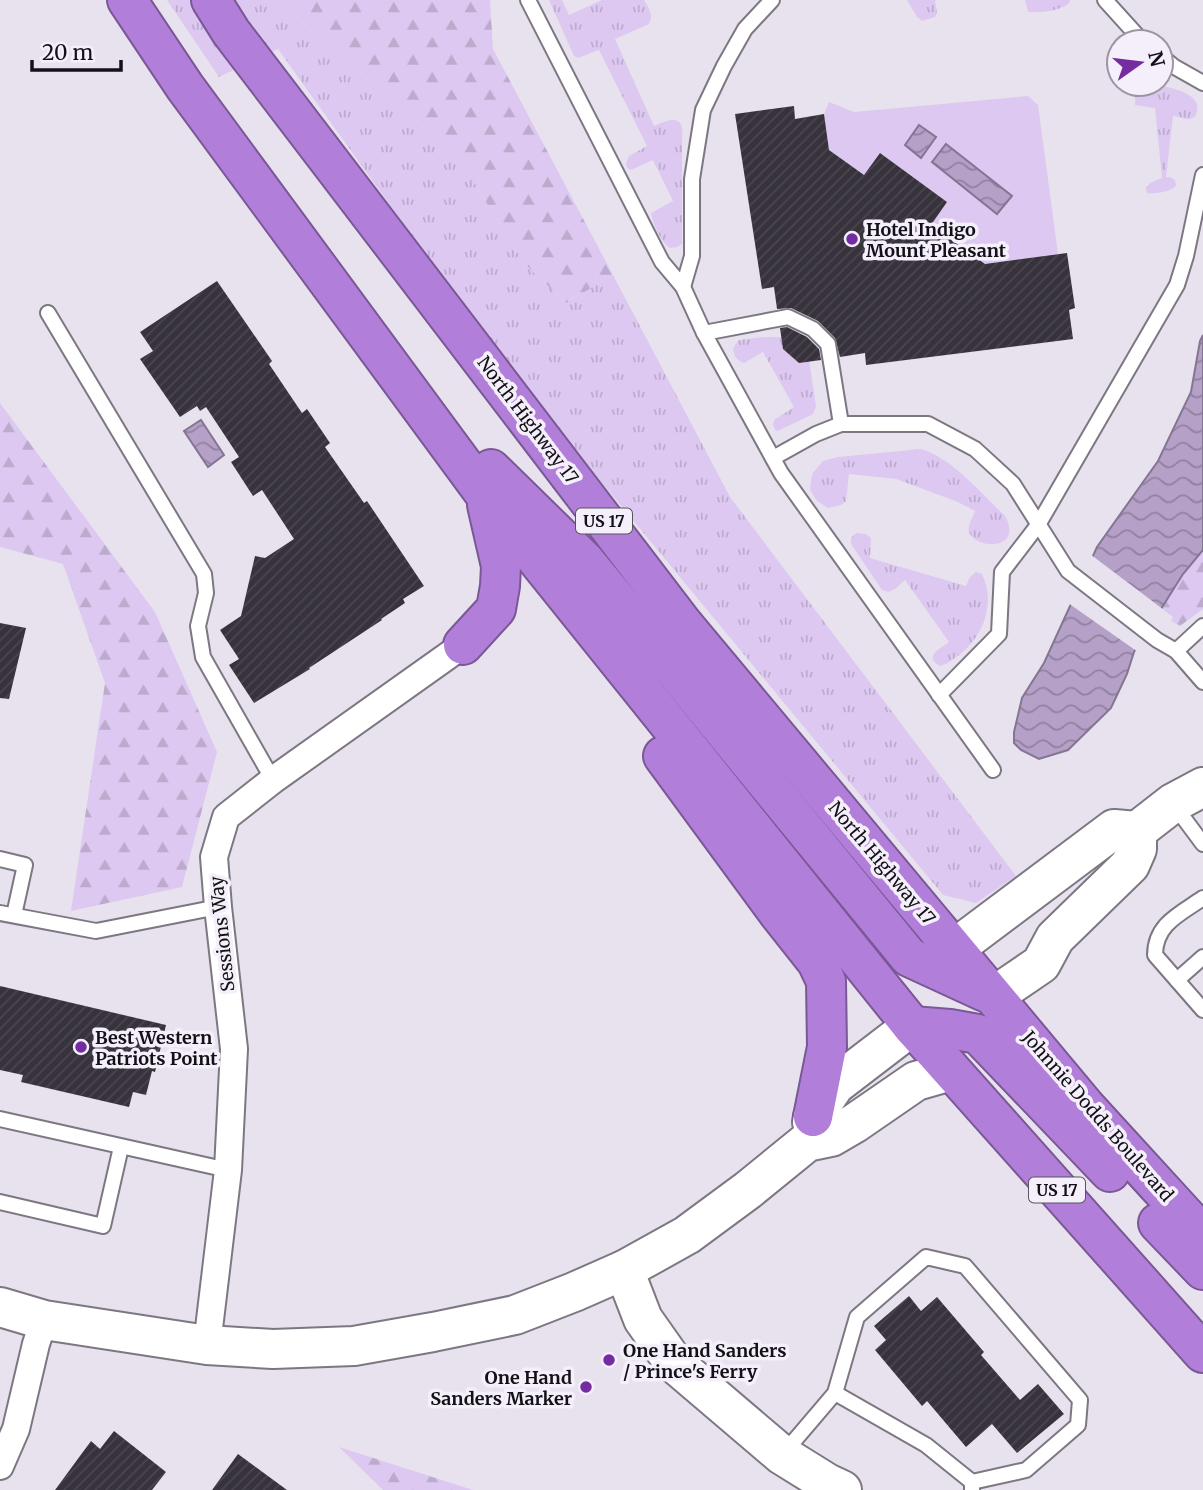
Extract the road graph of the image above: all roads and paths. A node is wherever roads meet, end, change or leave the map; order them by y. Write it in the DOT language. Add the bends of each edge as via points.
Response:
graph roads {
  1 [pos="127,0"];
  2 [pos="211,0"];
  3 [pos="528,0"];
  4 [pos="772,0"];
  5 [pos="1105,0"];
  6 [pos="1130,28"];
  7 [pos="1175,67"];
  8 [pos="1203,83"];
  9 [pos="1203,175"];
  10 [pos="683,287"];
  11 [pos="48,313"];
  12 [pos="704,333"];
  13 [pos="400,379"];
  14 [pos="841,424"];
  15 [pos="773,458"];
  16 [pos="484,493"];
  17 [pos="1038,525"];
  18 [pos="1203,626"];
  19 [pos="463,645"];
  20 [pos="1176,651"];
  21 [pos="617,660"];
  22 [pos="1203,682"];
  23 [pos="939,695"];
  24 [pos="993,770"];
  25 [pos="273,780"];
  26 [pos="1188,795"];
  27 [pos="1137,831"];
  28 [pos="1203,844"];
  29 [pos="0,859"];
  30 [pos="1203,898"];
  31 [pos="218,907"];
  32 [pos="7,914"];
  33 [pos="954,949"];
  34 [pos="1203,957"];
  35 [pos="1177,980"];
  36 [pos="994,996"];
  37 [pos="1203,1010"];
  38 [pos="912,1026"];
  39 [pos="951,1071"];
  40 [pos="0,1119"];
  41 [pos="810,1129"];
  42 [pos="121,1147"];
  43 [pos="228,1170"];
  44 [pos="0,1202"];
  45 [pos="1203,1235"];
  46 [pos="624,1270"];
  47 [pos="1203,1270"];
  48 [pos="0,1307"];
  49 [pos="44,1320"];
  50 [pos="207,1345"];
  51 [pos="1203,1353"];
  52 [pos="835,1392"];
  53 [pos="782,1455"];
  54 [pos="0,1466"];
  55 [pos="972,1486"];
  56 [pos="842,1490"];
  1 -- 13 [label="highway, US 17" via="185,87"];
  2 -- 33 [label="highway, North Highway 17 / US 17" via="683,624"];
  3 -- 10 [label="lane" via="662,262"];
  4 -- 10 [label="lane" via="745,29 703,110 692,179 692,256"];
  5 -- 6 [label="lane"];
  7 -- 8 [label="lane"];
  9 -- 17 [label="lane" via="1177,285"];
  10 -- 12 [label="lane"];
  11 -- 25 [label="lane" via="204,574 206,593 198,626 203,657"];
  12 -- 14 [label="lane" via="789,317 813,329 828,344"];
  12 -- 15 [label="lane"];
  13 -- 16 [label="highway, US 17"];
  13 -- 36 [label="highway" via="585,561 909,957"];
  14 -- 15 [label="lane"];
  14 -- 17 [label="lane" via="928,424 975,449 1013,484"];
  15 -- 23 [label="lane"];
  16 -- 19 [label="highway" via="501,566 500,586 496,609"];
  16 -- 21 [label="highway, US 17"];
  17 -- 20 [label="lane" via="1068,571"];
  17 -- 23 [label="lane" via="1002,572 999,634"];
  18 -- 20 [label="lane"];
  19 -- 25 [label="street, Sessions Way"];
  20 -- 22 [label="lane"];
  21 -- 38 [label="highway, US 17"];
  21 -- 41 [label="highway" via="636,719 817,962 826,981 827,1047"];
  23 -- 24 [label="lane"];
  25 -- 31 [label="street, Sessions Way" via="226,817 214,857"];
  26 -- 27 [label="main road"];
  26 -- 28 [label="lane"];
  27 -- 33 [label="main road" via="1114,829"];
  27 -- 36 [label="main road" via="1137,849 1129,865 1055,938 1041,964"];
  29 -- 32 [label="lane" via="25,864"];
  30 -- 35 [label="lane" via="1168,922 1155,942 1155,955"];
  31 -- 32 [label="lane" via="96,931"];
  31 -- 43 [label="street, Sessions Way" via="234,1049"];
  33 -- 36 [label="highway, North Highway 17 / US 17"];
  34 -- 35 [label="lane"];
  35 -- 37 [label="lane"];
  36 -- 45 [label="highway, Johnnie Dodds Boulevard / US 17"];
  38 -- 39 [label="highway, US 17"];
  38 -- 41 [label="main road" via="835,1085"];
  38 -- 47 [label="highway" via="978,1034"];
  39 -- 41 [label="main road" via="916,1081 831,1137"];
  39 -- 51 [label="highway, US 17"];
  40 -- 42 [label="lane"];
  41 -- 46 [label="main road" via="748,1190 687,1234"];
  42 -- 43 [label="lane"];
  42 -- 44 [label="lane" via="103,1226"];
  43 -- 50 [label="street, Sessions Way"];
  46 -- 50 [label="main road" via="515,1315 433,1332 354,1346 273,1349"];
  46 -- 53 [label="main road" via="643,1319 674,1363"];
  48 -- 49 [label="main road"];
  49 -- 50 [label="main road"];
  49 -- 54 [label="street" via="16,1429"];
  52 -- 53 [label="lane"];
  52 -- 55 [label="lane" via="926,1445"];
  52 -- 55 [label="lane" via="857,1317 926,1257 965,1266 1080,1400 1078,1425 1026,1469"];
  53 -- 56 [label="main road"];
}
